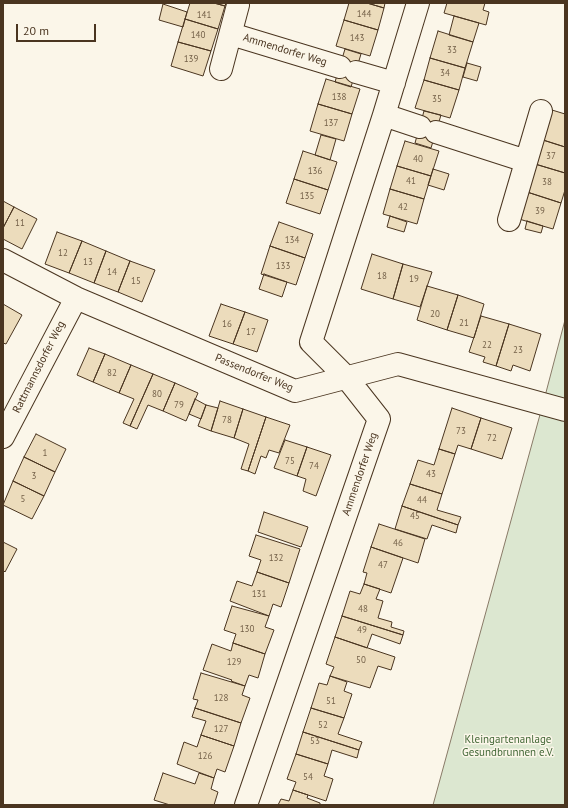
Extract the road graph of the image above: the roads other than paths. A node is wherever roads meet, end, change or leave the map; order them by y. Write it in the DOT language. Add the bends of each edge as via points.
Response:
graph roads {
  1 [pos="418,3"];
  2 [pos="238,5"];
  3 [pos="231,34"];
  4 [pos="221,69"];
  5 [pos="394,83"];
  6 [pos="541,111"];
  7 [pos="384,115"];
  8 [pos="526,161"];
  9 [pos="508,220"];
  10 [pos="3,260"];
  11 [pos="76,298"];
  12 [pos="346,378"];
  13 [pos="565,410"];
  14 [pos="3,437"];
  15 [pos="246,805"];
  1 -- 5 [label="street, Ammendorfer Weg"];
  2 -- 3 [label="street, Ammendorfer Weg"];
  3 -- 4 [label="street, Ammendorfer Weg"];
  3 -- 5 [label="street, Ammendorfer Weg"];
  5 -- 7 [label="street, Ammendorfer Weg"];
  6 -- 8 [label="street"];
  7 -- 8 [label="street"];
  7 -- 12 [label="street, Ammendorfer Weg" via="311,342"];
  8 -- 9 [label="street"];
  10 -- 11 [label="street, Passendorfer Weg"];
  11 -- 12 [label="street, Passendorfer Weg" via="295,391"];
  11 -- 14 [label="street, Rattmannsdorfer Weg"];
  12 -- 13 [label="street, Passendorfer Weg" via="398,364"];
  12 -- 15 [label="street, Ammendorfer Weg" via="379,419"];
}
